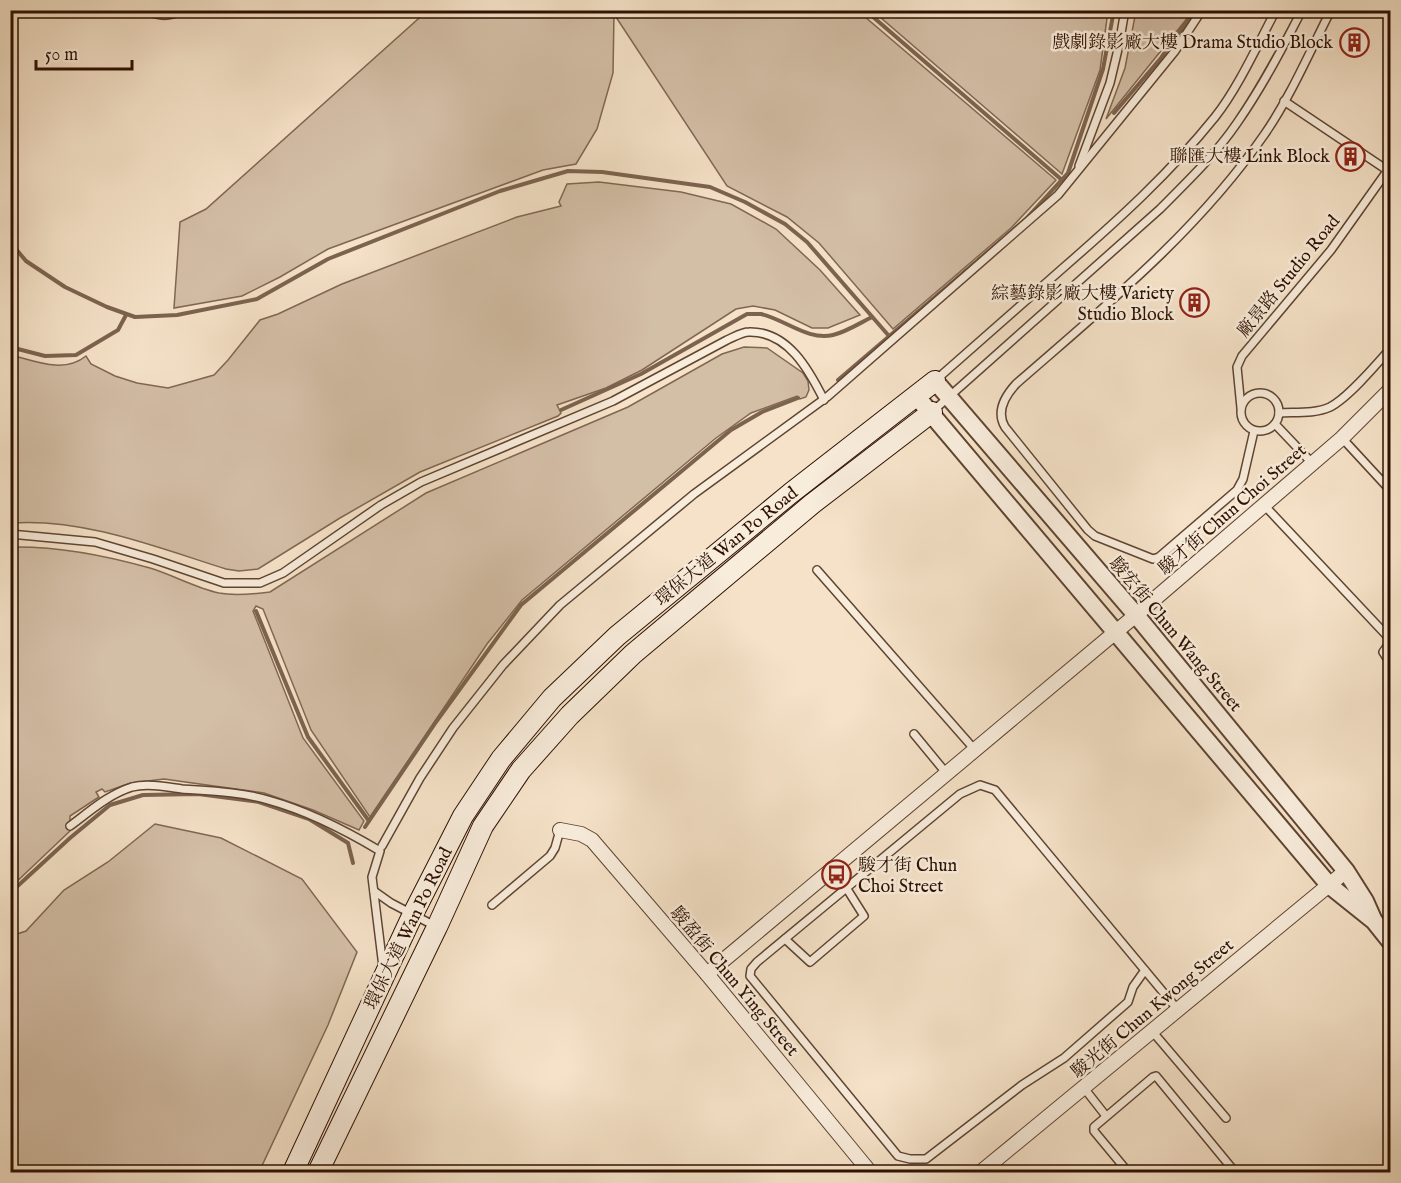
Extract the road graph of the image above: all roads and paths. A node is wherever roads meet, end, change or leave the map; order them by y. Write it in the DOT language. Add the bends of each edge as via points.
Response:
graph roads {
  1 [pos="147,10"];
  2 [pos="182,10"];
  3 [pos="1125,10"];
  4 [pos="1202,10"];
  5 [pos="1276,10"];
  6 [pos="1302,10"];
  7 [pos="1331,10"];
  8 [pos="1284,101"];
  9 [pos="1390,170"];
  10 [pos="1077,172"];
  11 [pos="1390,349"];
  12 [pos="935,381"];
  13 [pos="1390,390"];
  14 [pos="950,396"];
  15 [pos="917,397"];
  16 [pos="824,400"];
  17 [pos="1240,408"];
  18 [pos="932,412"];
  19 [pos="1279,413"];
  20 [pos="1275,424"];
  21 [pos="1254,430"];
  22 [pos="1342,438"];
  23 [pos="1312,463"];
  24 [pos="1390,490"];
  25 [pos="1264,505"];
  26 [pos="10,534"];
  27 [pos="817,570"];
  28 [pos="1137,615"];
  29 [pos="1116,631"];
  30 [pos="1390,640"];
  31 [pos="1390,663"];
  32 [pos="914,734"];
  33 [pos="975,750"];
  34 [pos="947,774"];
  35 [pos="70,826"];
  36 [pos="560,830"];
  37 [pos="382,846"];
  38 [pos="1346,871"];
  39 [pos="1329,885"];
  40 [pos="847,889"];
  41 [pos="374,891"];
  42 [pos="492,905"];
  43 [pos="413,914"];
  44 [pos="1374,921"];
  45 [pos="438,927"];
  46 [pos="785,939"];
  47 [pos="1390,941"];
  48 [pos="1145,970"];
  49 [pos="707,974"];
  50 [pos="384,975"];
  51 [pos="1178,1010"];
  52 [pos="1152,1032"];
  53 [pos="1084,1088"];
  54 [pos="1106,1116"];
  55 [pos="1226,1118"];
  56 [pos="293,1173"];
  57 [pos="318,1173"];
  58 [pos="870,1173"];
  59 [pos="981,1173"];
  60 [pos="1128,1173"];
  61 [pos="1234,1173"];
  1 -- 2 [label="lane" via="171,16"];
  3 -- 10 [label="lane" via="1110,83"];
  4 -- 10 [label="lane" via="1175,51"];
  5 -- 12 [label="lane, 環保大道 Wan Po Road" via="1216,115 1178,159 1099,237"];
  6 -- 14 [label="lane, 環保大道 Wan Po Road" via="1236,125 1194,174 1152,217"];
  7 -- 8 [label="lane"];
  8 -- 9 [label="lane, 廠景路 Studio Road"];
  8 -- 21 [label="lane" via="1237,172 1172,244 1016,384 1007,393 1001,413 1005,427 1088,530 1154,559 1237,490"];
  9 -- 17 [label="lane, 廠景路 Studio Road" via="1331,250 1242,356 1237,367"];
  10 -- 16 [label="lane" via="1058,195"];
  11 -- 19 [label="lane" via="1330,407"];
  12 -- 14 [label="street, 駿宏街 Chun Wang Street"];
  12 -- 15 [label="main road, 環保大道 Wan Po Road"];
  13 -- 22 [label="street, 駿才街 Chun Choi Street"];
  14 -- 18 [label="lane, 環保大道 Wan Po Road"];
  14 -- 28 [label="street, 駿宏街 Chun Wang Street"];
  15 -- 18 [label="street, 駿宏街 Chun Wang Street"];
  15 -- 43 [label="main road, 環保大道 Wan Po Road" via="791,493 617,636 552,698 501,759 463,816"];
  16 -- 26 [label="lane" via="796,353 769,336 746,331 613,401 421,482 283,573 260,583 224,583 95,542"];
  16 -- 37 [label="lane" via="694,494 560,605 503,664 453,728"];
  17 -- 19 [label="lane" via="1248,396 1262,393 1275,400"];
  17 -- 21 [label="lane" via="1243,422"];
  18 -- 29 [label="street, 駿宏街 Chun Wang Street"];
  18 -- 45 [label="main road, 環保大道 Wan Po Road" via="813,504 633,654 570,716 521,770 483,826"];
  19 -- 20 [label="lane"];
  20 -- 21 [label="lane" via="1266,431"];
  20 -- 23 [label="lane"];
  22 -- 23 [label="street, 駿才街 Chun Choi Street"];
  22 -- 24 [label="lane"];
  23 -- 25 [label="street, 駿才街 Chun Choi Street"];
  25 -- 28 [label="street, 駿才街 Chun Choi Street"];
  25 -- 30 [label="lane"];
  27 -- 33 [label="lane"];
  28 -- 29 [label="street, 駿才街 Chun Choi Street"];
  28 -- 38 [label="street, 駿宏街 Chun Wang Street"];
  29 -- 33 [label="street, 駿才街 Chun Choi Street"];
  29 -- 39 [label="street, 駿宏街 Chun Wang Street"];
  30 -- 31 [label="lane" via="1383,652"];
  32 -- 34 [label="lane"];
  33 -- 34 [label="street, 駿才街 Chun Choi Street"];
  34 -- 49 [label="street, 駿才街 Chun Choi Street"];
  35 -- 41 [label="lane" via="102,802 133,787 224,792 267,800 315,817 380,852 372,878"];
  36 -- 42 [label="lane" via="550,856"];
  36 -- 49 [label="street, 駿盈街 Chun Ying Street" via="592,840"];
  38 -- 39 [label="street, 駿光街 Chun Kwong Street"];
  38 -- 44 [label="street, 駿宏街 Chun Wang Street"];
  39 -- 44 [label="street, 駿宏街 Chun Wang Street"];
  39 -- 51 [label="street, 駿光街 Chun Kwong Street"];
  40 -- 46 [label="lane"];
  40 -- 46 [label="lane" via="864,916 810,962"];
  40 -- 48 [label="lane" via="960,794 980,784 995,790"];
  41 -- 43 [label="lane"];
  41 -- 50 [label="lane"];
  43 -- 45 [label="lane"];
  43 -- 50 [label="main road, 環保大道 Wan Po Road"];
  44 -- 47 [label="street, 駿宏街 Chun Wang Street"];
  45 -- 57 [label="main road, 環保大道 Wan Po Road"];
  46 -- 48 [label="lane" via="751,969 750,976 898,1156 910,1159 926,1159 1022,1085 1064,1058 1128,1002"];
  48 -- 51 [label="lane"];
  49 -- 58 [label="street, 駿盈街 Chun Ying Street"];
  50 -- 56 [label="main road, 環保大道 Wan Po Road"];
  51 -- 52 [label="street, 駿光街 Chun Kwong Street"];
  52 -- 53 [label="street, 駿光街 Chun Kwong Street"];
  52 -- 55 [label="lane"];
  53 -- 54 [label="lane"];
  53 -- 59 [label="street, 駿光街 Chun Kwong Street"];
  54 -- 60 [label="lane" via="1094,1131"];
  54 -- 61 [label="lane" via="1156,1076"];
}
